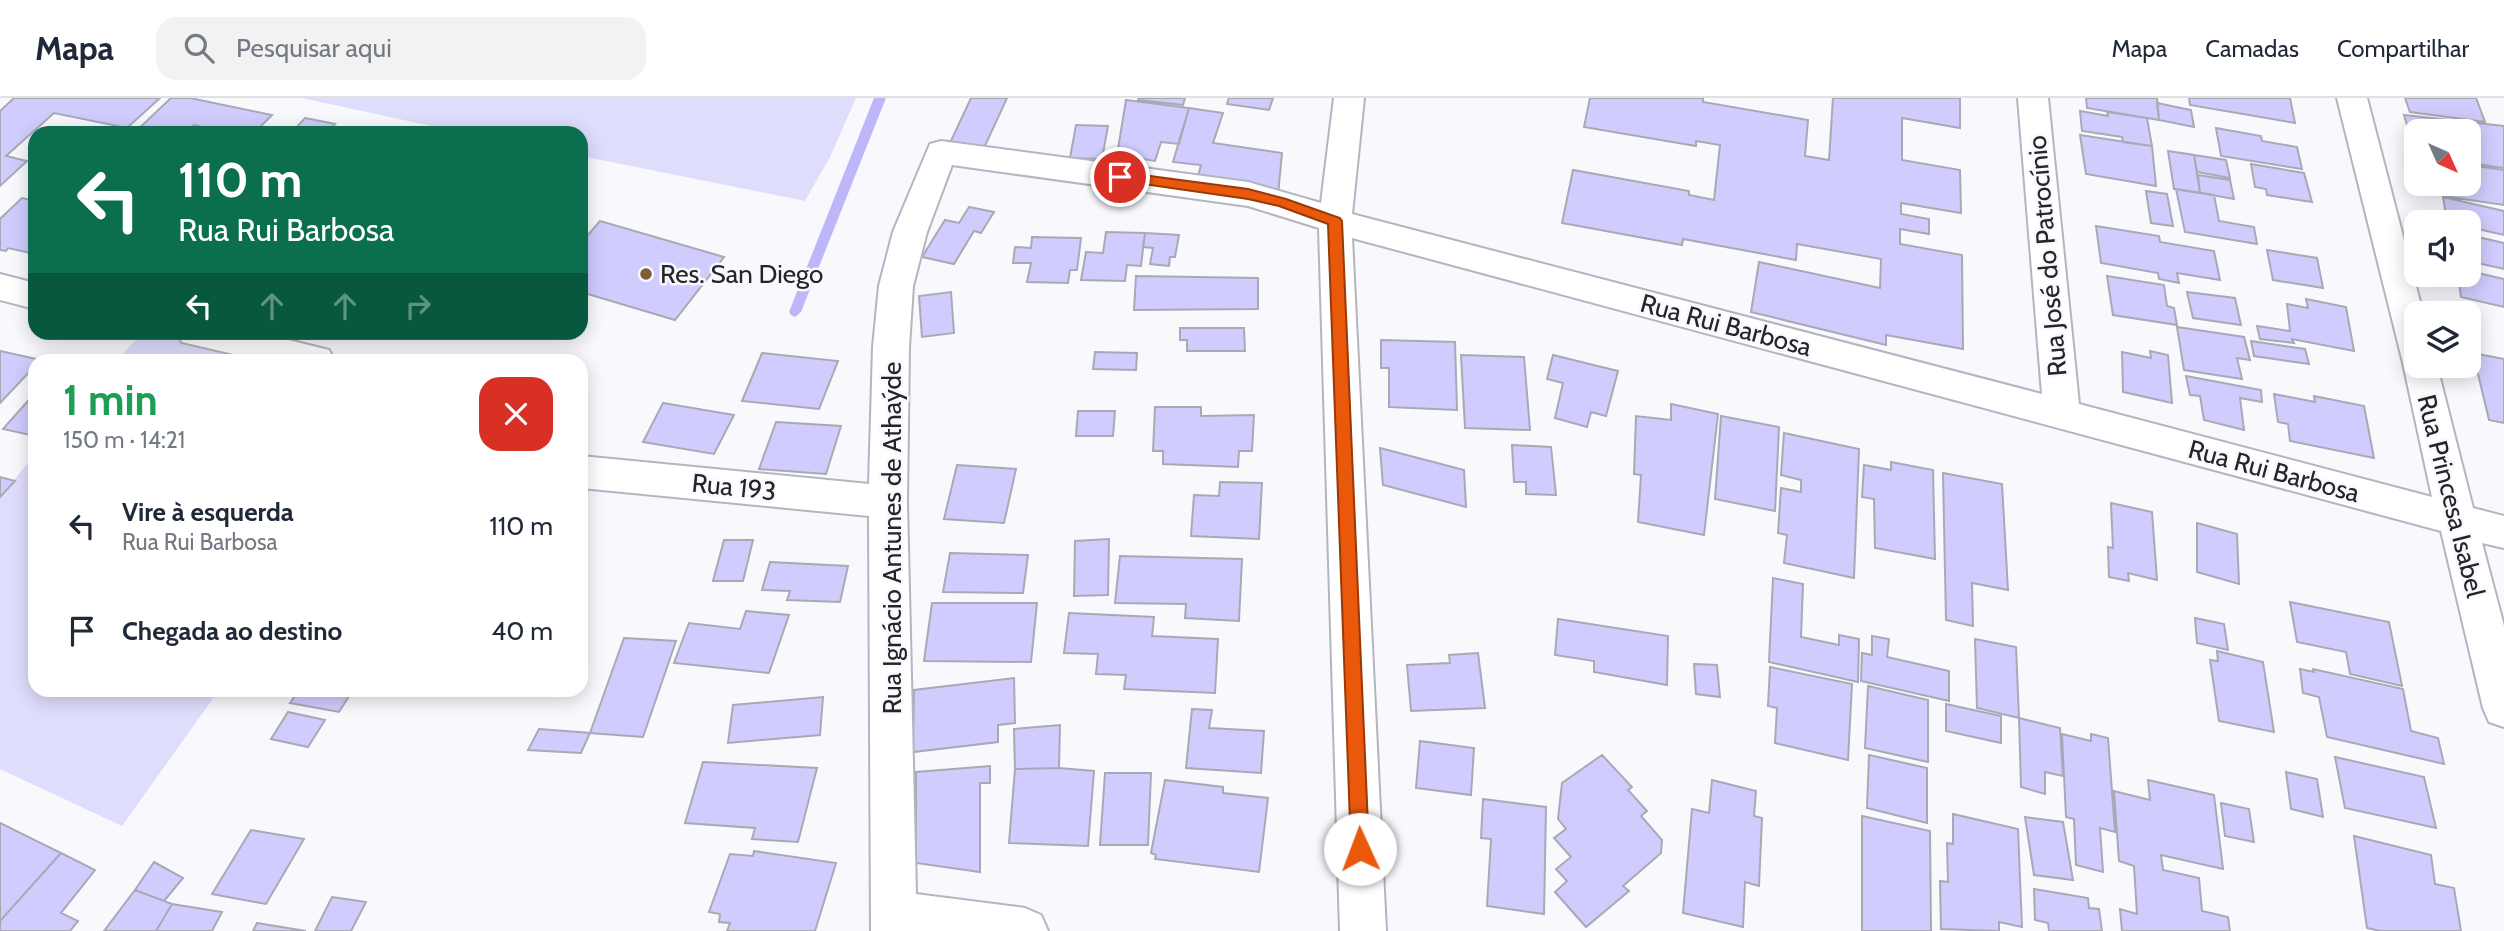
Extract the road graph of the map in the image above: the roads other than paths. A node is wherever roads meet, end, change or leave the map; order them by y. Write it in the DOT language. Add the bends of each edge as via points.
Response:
graph roads {
  1 [pos="1349,98"];
  2 [pos="2033,98"];
  3 [pos="2353,98"];
  4 [pos="941,152"];
  5 [pos="1335,221"];
  6 [pos="0,288"];
  7 [pos="28,294"];
  8 [pos="2404,304"];
  9 [pos="229,340"];
  10 [pos="290,354"];
  11 [pos="2422,378"];
  12 [pos="2062,415"];
  13 [pos="588,473"];
  14 [pos="888,502"];
  15 [pos="2457,520"];
  16 [pos="2504,532"];
  17 [pos="2504,708"];
  18 [pos="895,922"];
  19 [pos="1025,931"];
  20 [pos="1363,931"];
  1 -- 5 [label="street"];
  2 -- 12 [label="street, Rua José do Patrocínio"];
  3 -- 8 [label="street, Rua Princesa Isabel"];
  4 -- 5 [label="street, Rua Rui Barbosa" via="1248,194"];
  4 -- 14 [label="street, Rua Ignácio Antunes de Athaýde" via="910,232 896,286"];
  5 -- 12 [label="street, Rua Rui Barbosa"];
  5 -- 20 [label="street"];
  6 -- 7 [label="street"];
  9 -- 10 [label="street"];
  11 -- 15 [label="street, Rua Princesa Isabel"];
  12 -- 15 [label="street, Rua Rui Barbosa"];
  13 -- 14 [label="street, Rua 193"];
  14 -- 18 [label="street, Rua Ignácio Antunes de Athaýde"];
  15 -- 16 [label="street, Rua Rui Barbosa"];
  15 -- 17 [label="street, Rua Princesa Isabel"];
  18 -- 19 [label="street"];
}
